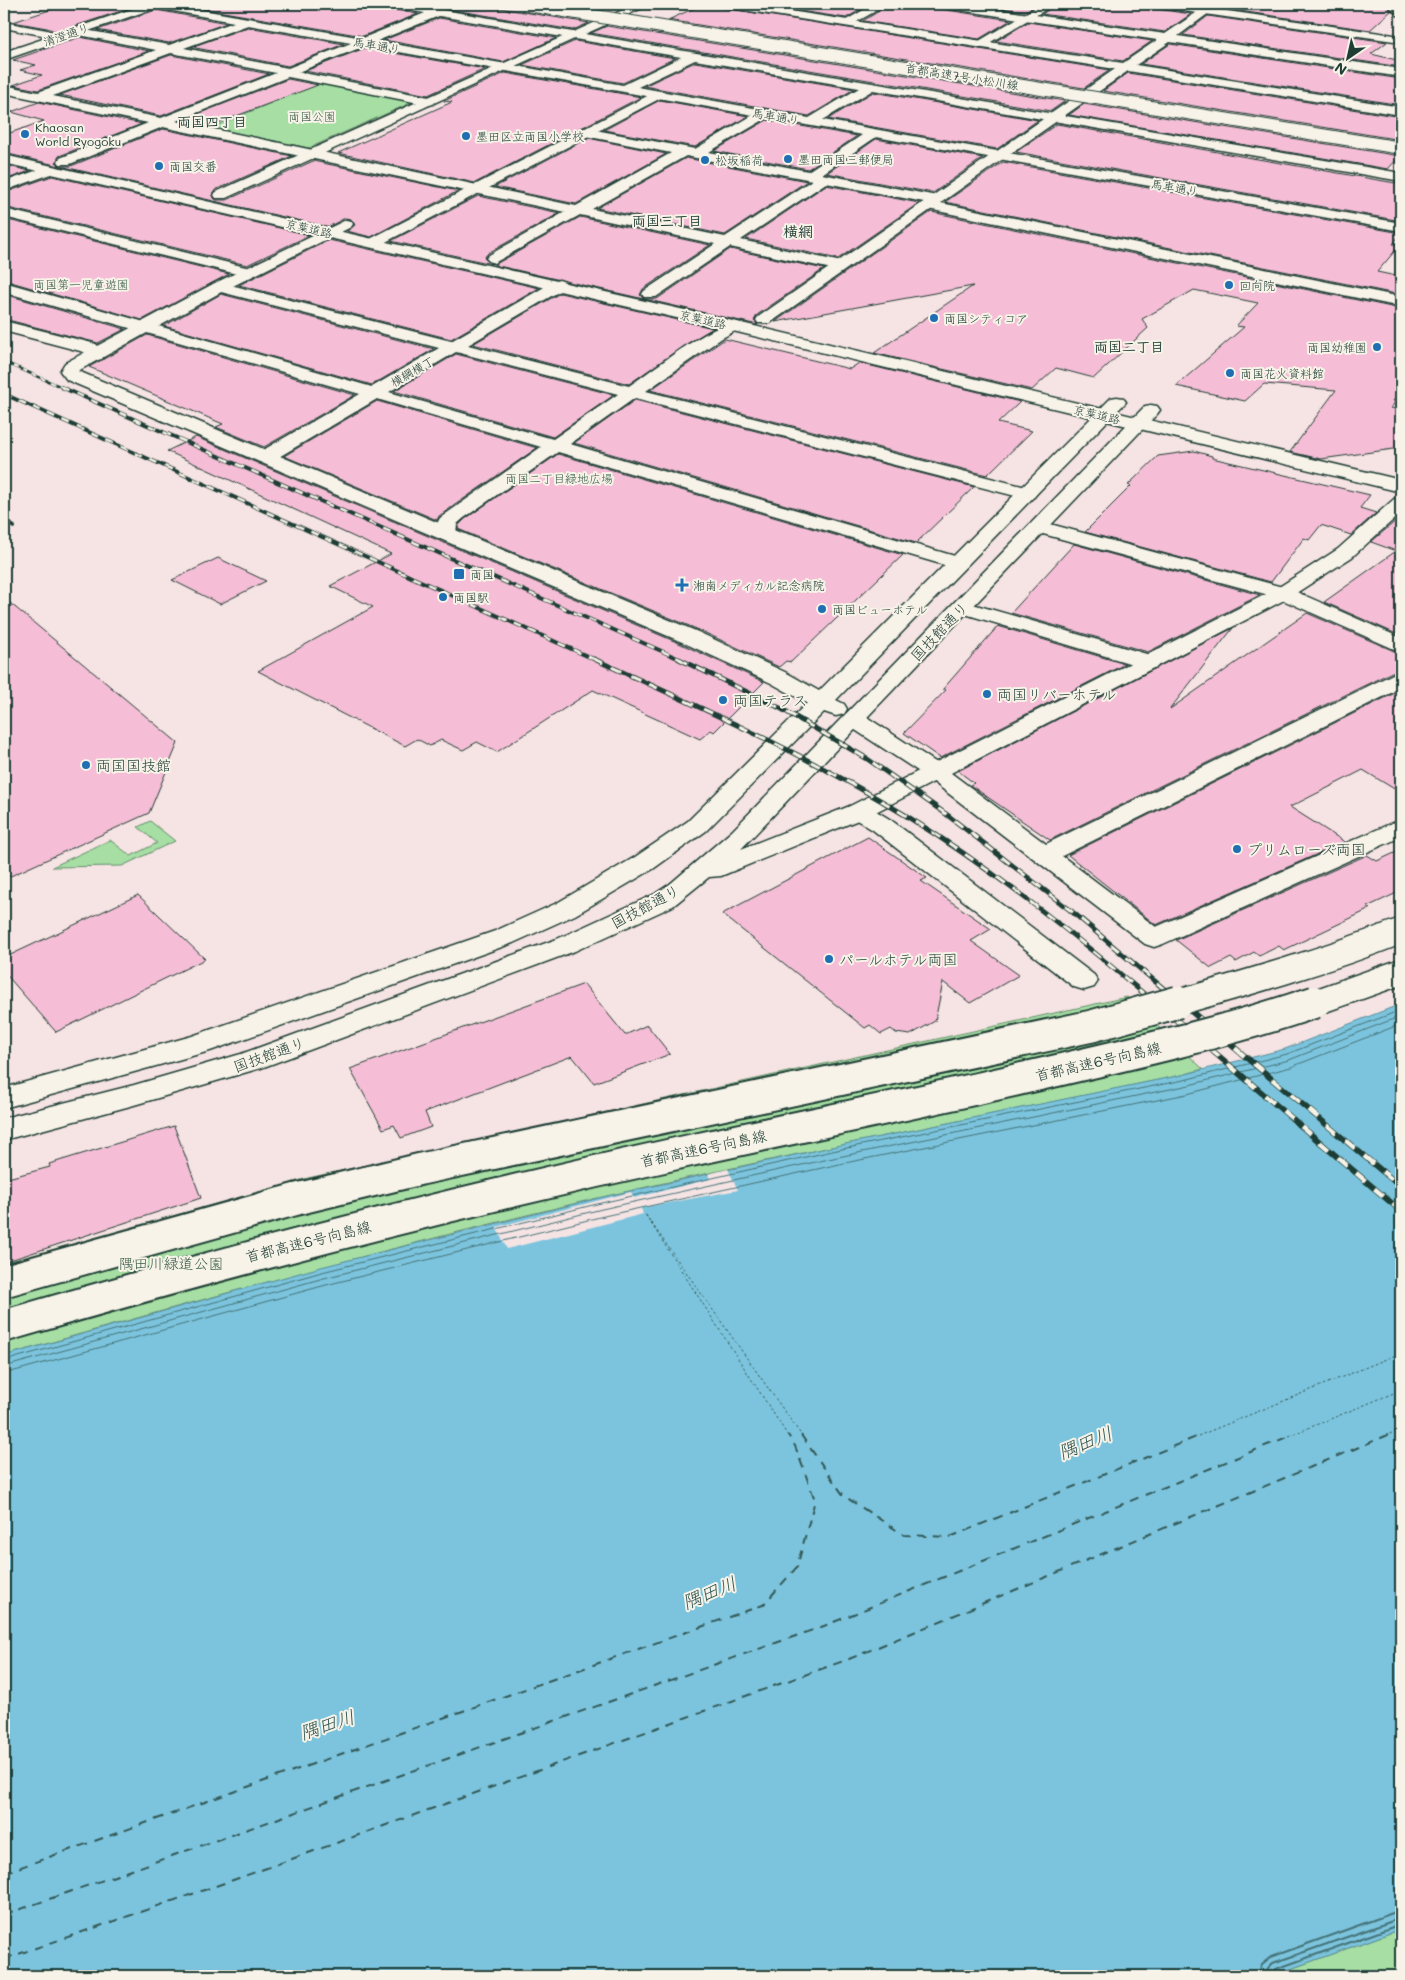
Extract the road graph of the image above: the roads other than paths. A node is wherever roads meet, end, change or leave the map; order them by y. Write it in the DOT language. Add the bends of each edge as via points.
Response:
graph roads {
  1 [pos="137,4"];
  2 [pos="154,4"];
  3 [pos="390,4"];
  4 [pos="522,4"];
  5 [pos="561,4"];
  6 [pos="644,4"];
  7 [pos="725,4"];
  8 [pos="882,4"];
  9 [pos="940,4"];
  10 [pos="1048,4"];
  11 [pos="1156,4"];
  12 [pos="1216,4"];
  13 [pos="1393,4"];
  14 [pos="1206,11"];
  15 [pos="439,12"];
  16 [pos="1401,14"];
  17 [pos="1027,17"];
  18 [pos="247,21"];
  19 [pos="847,23"];
  20 [pos="4,25"];
  21 [pos="74,32"];
  22 [pos="47,33"];
  23 [pos="574,35"];
  24 [pos="1169,38"];
  25 [pos="1401,39"];
  26 [pos="364,42"];
  27 [pos="980,44"];
  28 [pos="4,48"];
  29 [pos="170,50"];
  30 [pos="4,56"];
  31 [pos="692,56"];
  32 [pos="1127,67"];
  33 [pos="502,68"];
  34 [pos="289,72"];
  35 [pos="1401,73"];
  36 [pos="871,86"];
  37 [pos="4,89"];
  38 [pos="624,89"];
  39 [pos="657,95"];
  40 [pos="40,96"];
  41 [pos="429,101"];
  42 [pos="1401,111"];
  43 [pos="764,114"];
  44 [pos="1054,118"];
  45 [pos="162,122"];
  46 [pos="811,122"];
  47 [pos="585,132"];
  48 [pos="874,134"];
  49 [pos="1401,140"];
  50 [pos="4,147"];
  51 [pos="1401,148"];
  52 [pos="690,152"];
  53 [pos="312,154"];
  54 [pos="999,156"];
  55 [pos="4,159"];
  56 [pos="65,161"];
  57 [pos="49,170"];
  58 [pos="817,177"];
  59 [pos="1401,177"];
  60 [pos="4,187"];
  61 [pos="476,189"];
  62 [pos="221,196"];
  63 [pos="933,202"];
  64 [pos="578,211"];
  65 [pos="4,212"];
  66 [pos="346,224"];
  67 [pos="1401,227"];
  68 [pos="329,232"];
  69 [pos="390,234"];
  70 [pos="727,242"];
  71 [pos="373,243"];
  72 [pos="494,258"];
  73 [pos="840,266"];
  74 [pos="249,272"];
  75 [pos="558,285"];
  76 [pos="4,287"];
  77 [pos="219,287"];
  78 [pos="650,294"];
  79 [pos="1401,302"];
  80 [pos="764,320"];
  81 [pos="4,326"];
  82 [pos="733,326"];
  83 [pos="148,327"];
  84 [pos="454,347"];
  85 [pos="96,354"];
  86 [pos="632,392"];
  87 [pos="1072,392"];
  88 [pos="374,393"];
  89 [pos="1107,405"];
  90 [pos="1144,417"];
  91 [pos="554,446"];
  92 [pos="265,457"];
  93 [pos="1401,469"];
  94 [pos="1401,486"];
  95 [pos="1027,493"];
  96 [pos="1401,502"];
  97 [pos="1039,527"];
  98 [pos="446,534"];
  99 [pos="958,563"];
  100 [pos="1283,593"];
  101 [pos="962,607"];
  102 [pos="1401,646"];
  103 [pos="1149,662"];
  104 [pos="1401,679"];
  105 [pos="822,701"];
  106 [pos="854,719"];
  107 [pos="935,772"];
  108 [pos="859,811"];
  109 [pos="1401,828"];
  110 [pos="753,854"];
  111 [pos="1043,855"];
  112 [pos="697,875"];
  113 [pos="664,900"];
  114 [pos="1401,931"];
  115 [pos="504,937"];
  116 [pos="1401,972"];
  117 [pos="1084,981"];
  118 [pos="4,1098"];
  119 [pos="4,1129"];
  120 [pos="4,1281"];
  121 [pos="4,1326"];
  1 -- 22 [label="main road, 清澄通り"];
  2 -- 18 [label="main road, 馬車通り"];
  2 -- 21 [label="main road, 清澄通り"];
  3 -- 15 [label="main road"];
  4 -- 51 [label="main road, 首都高速7号小松川線, bridge"];
  5 -- 49 [label="main road, 首都高速7号小松川線"];
  6 -- 23 [label="main road"];
  7 -- 19 [label="main road"];
  8 -- 19 [label="main road"];
  9 -- 17 [label="main road"];
  10 -- 17 [label="main road"];
  11 -- 14 [label="main road"];
  12 -- 14 [label="main road"];
  13 -- 16 [label="main road"];
  14 -- 24 [label="main road"];
  14 -- 25 [label="main road"];
  15 -- 23 [label="main road"];
  15 -- 26 [label="main road"];
  17 -- 24 [label="main road"];
  17 -- 27 [label="main road"];
  18 -- 26 [label="main road, 馬車通り"];
  18 -- 29 [label="main road"];
  19 -- 27 [label="main road"];
  20 -- 22 [label="main road"];
  21 -- 29 [label="main road"];
  21 -- 30 [label="main road, 清澄通り"];
  22 -- 28 [label="main road, 清澄通り"];
  23 -- 31 [label="main road"];
  23 -- 33 [label="main road"];
  24 -- 32 [label="main road"];
  24 -- 35 [label="main road"];
  26 -- 33 [label="main road, 馬車通り"];
  26 -- 34 [label="main road"];
  27 -- 32 [label="main road"];
  29 -- 34 [label="main road"];
  29 -- 40 [label="main road"];
  31 -- 36 [label="main road"];
  31 -- 38 [label="main road"];
  32 -- 42 [label="main road"];
  32 -- 44 [label="main road"];
  33 -- 38 [label="main road, 馬車通り"];
  33 -- 41 [label="main road"];
  34 -- 41 [label="main road"];
  34 -- 45 [label="main road"];
  36 -- 44 [label="main road"];
  36 -- 46 [label="main road"];
  37 -- 40 [label="main road"];
  38 -- 39 [label="main road, 馬車通り"];
  39 -- 43 [label="main road, 馬車通り"];
  39 -- 47 [label="main road"];
  40 -- 45 [label="main road"];
  41 -- 53 [label="main road"];
  43 -- 46 [label="main road, 馬車通り"];
  43 -- 52 [label="main road"];
  44 -- 54 [label="main road"];
  44 -- 59 [label="main road"];
  45 -- 53 [label="main road"];
  45 -- 56 [label="main road"];
  46 -- 48 [label="main road, 馬車通り"];
  47 -- 52 [label="main road"];
  47 -- 61 [label="main road"];
  48 -- 54 [label="main road, 馬車通り"];
  48 -- 58 [label="main road"];
  50 -- 56 [label="main road, 京葉道路"];
  52 -- 58 [label="main road"];
  52 -- 64 [label="main road"];
  53 -- 61 [label="main road"];
  53 -- 62 [label="main road"];
  54 -- 63 [label="main road"];
  54 -- 67 [label="main road, 馬車通り"];
  55 -- 57 [label="main road, 京葉道路"];
  56 -- 62 [label="main road, 京葉道路"];
  57 -- 60 [label="main road"];
  57 -- 68 [label="main road, 京葉道路"];
  58 -- 63 [label="main road"];
  58 -- 70 [label="main road"];
  61 -- 64 [label="main road"];
  61 -- 69 [label="main road"];
  62 -- 66 [label="main road, 京葉道路"];
  63 -- 73 [label="main road"];
  63 -- 79 [label="main road"];
  64 -- 70 [label="main road"];
  64 -- 72 [label="main road"];
  65 -- 74 [label="main road"];
  66 -- 68 [label="main road"];
  66 -- 69 [label="main road, 京葉道路"];
  68 -- 71 [label="main road, 京葉道路"];
  68 -- 74 [label="main road"];
  69 -- 71 [label="main road"];
  69 -- 72 [label="main road, 京葉道路"];
  70 -- 73 [label="main road"];
  70 -- 78 [label="main road"];
  71 -- 75 [label="main road, 京葉道路"];
  72 -- 78 [label="main road, 京葉道路"];
  73 -- 80 [label="main road"];
  74 -- 77 [label="main road"];
  75 -- 82 [label="main road, 京葉道路"];
  75 -- 84 [label="main road, 横綱横丁"];
  76 -- 83 [label="main road"];
  77 -- 83 [label="main road"];
  77 -- 84 [label="main road"];
  78 -- 80 [label="main road, 京葉道路"];
  80 -- 87 [label="main road, 京葉道路"];
  81 -- 85 [label="main road" via="90,348"];
  82 -- 86 [label="main road" via="716,334"];
  82 -- 89 [label="main road, 京葉道路"];
  83 -- 85 [label="main road"];
  83 -- 88 [label="main road"];
  84 -- 86 [label="main road"];
  84 -- 88 [label="main road, 横綱横丁"];
  85 -- 92 [label="main road" via="69,372"];
  86 -- 91 [label="main road"];
  86 -- 95 [label="main road"];
  88 -- 91 [label="main road"];
  88 -- 92 [label="main road, 横綱横丁"];
  89 -- 90 [label="main road, 京葉道路"];
  89 -- 95 [label="main road"];
  90 -- 93 [label="main road, 京葉道路"];
  90 -- 94 [label="main road, 京葉道路"];
  90 -- 97 [label="main road, 国技館通り"];
  91 -- 98 [label="main road" via="447,522"];
  91 -- 99 [label="main road"];
  92 -- 98 [label="main road"];
  95 -- 99 [label="main road"];
  96 -- 100 [label="main road" via="1345,553"];
  97 -- 100 [label="main road"];
  97 -- 101 [label="main road, 国技館通り"];
  98 -- 105 [label="main road" via="690,637"];
  99 -- 105 [label="main road"];
  100 -- 102 [label="main road"];
  100 -- 103 [label="main road"];
  101 -- 103 [label="main road"];
  101 -- 106 [label="main road, 国技館通り"];
  103 -- 107 [label="main road"];
  104 -- 111 [label="main road"];
  105 -- 106 [label="main road"];
  105 -- 115 [label="main road" via="728,796 671,846 566,909"];
  106 -- 107 [label="main road"];
  106 -- 112 [label="main road, 国技館通り" via="742,836"];
  107 -- 108 [label="main road"];
  107 -- 111 [label="main road"];
  108 -- 110 [label="main road"];
  108 -- 117 [label="main road" via="882,825"];
  109 -- 111 [label="main road" via="1154,938"];
  110 -- 112 [label="main road"];
  110 -- 113 [label="main road"];
  112 -- 113 [label="main road, 国技館通り"];
  112 -- 115 [label="main road" via="536,931"];
  113 -- 119 [label="main road, 国技館通り" via="566,945 251,1060"];
  114 -- 120 [label="main road, bridge" via="1262,979 1092,1026 421,1169 176,1231"];
  115 -- 118 [label="main road" via="200,1044"];
  116 -- 121 [label="main road, 首都高速6号向島線, bridge" via="1310,1004 1171,1044 628,1164 342,1232"];
}
